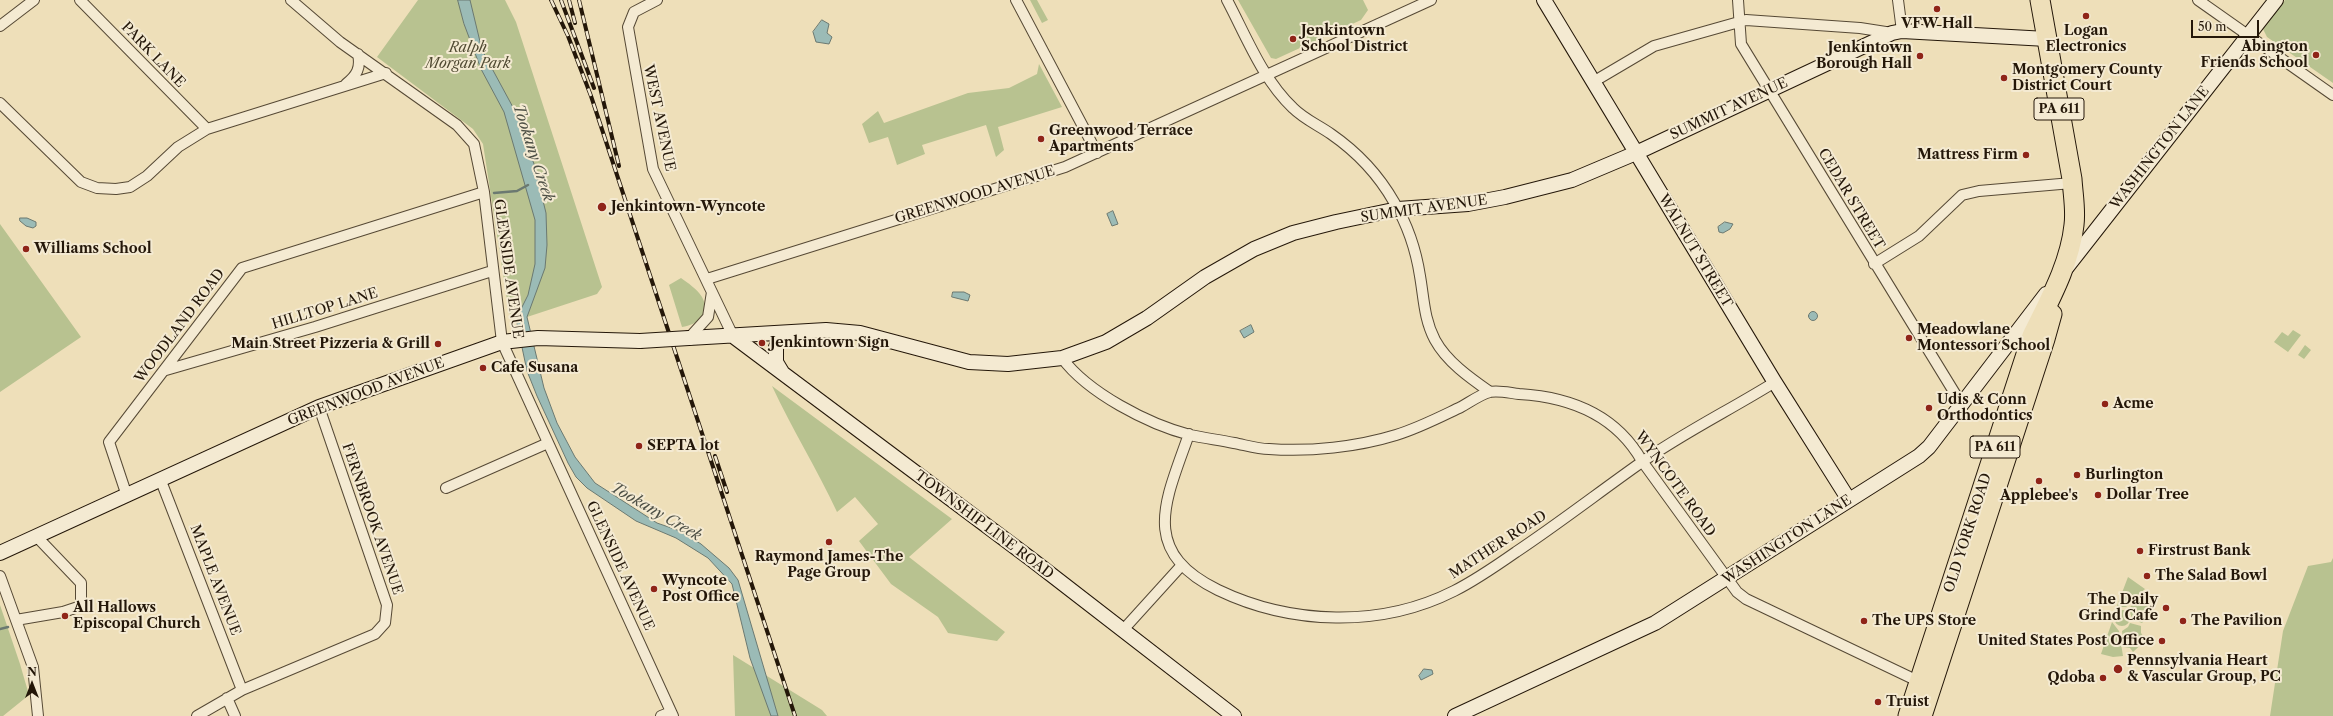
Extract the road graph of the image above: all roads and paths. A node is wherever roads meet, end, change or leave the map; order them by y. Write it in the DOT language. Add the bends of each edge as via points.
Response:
graph roads {
  1 [pos="34,0"];
  2 [pos="80,0"];
  3 [pos="291,0"];
  4 [pos="657,0"];
  5 [pos="1016,0"];
  6 [pos="1227,0"];
  7 [pos="1431,0"];
  8 [pos="1544,0"];
  9 [pos="1738,0"];
  10 [pos="1898,0"];
  11 [pos="2040,0"];
  12 [pos="2198,0"];
  13 [pos="2276,0"];
  14 [pos="1739,21"];
  15 [pos="0,26"];
  16 [pos="1897,32"];
  17 [pos="2249,34"];
  18 [pos="2047,39"];
  19 [pos="358,54"];
  20 [pos="386,73"];
  21 [pos="1268,76"];
  22 [pos="1593,82"];
  23 [pos="341,87"];
  24 [pos="1769,90"];
  25 [pos="2333,95"];
  26 [pos="0,103"];
  27 [pos="207,130"];
  28 [pos="1636,153"];
  29 [pos="1097,154"];
  30 [pos="2072,183"];
  31 [pos="484,192"];
  32 [pos="1398,209"];
  33 [pos="1874,264"];
  34 [pos="492,271"];
  35 [pos="707,279"];
  36 [pos="2058,281"];
  37 [pos="712,292"];
  38 [pos="798,332"];
  39 [pos="733,336"];
  40 [pos="689,338"];
  41 [pos="502,342"];
  42 [pos="1062,358"];
  43 [pos="166,370"];
  44 [pos="782,372"];
  45 [pos="1775,382"];
  46 [pos="1490,392"];
  47 [pos="1962,405"];
  48 [pos="319,407"];
  49 [pos="1189,434"];
  50 [pos="548,443"];
  51 [pos="1642,461"];
  52 [pos="160,481"];
  53 [pos="446,488"];
  54 [pos="127,496"];
  55 [pos="1849,500"];
  56 [pos="36,537"];
  57 [pos="0,553"];
  58 [pos="1182,566"];
  59 [pos="0,576"];
  60 [pos="1726,579"];
  61 [pos="16,620"];
  62 [pos="1123,630"];
  63 [pos="1926,684"];
  64 [pos="242,690"];
  65 [pos="227,698"];
  66 [pos="672,714"];
  67 [pos="38,716"];
  68 [pos="197,716"];
  69 [pos="235,716"];
  70 [pos="661,716"];
  71 [pos="1234,716"];
  72 [pos="1455,716"];
  73 [pos="1908,716"];
  74 [pos="1922,716"];
  1 -- 15 [label="street"];
  2 -- 27 [label="street, PARK LANE"];
  3 -- 19 [label="street, GLENSIDE AVENUE"];
  4 -- 35 [label="street, WEST AVENUE" via="634,12 628,27 635,72 653,170"];
  5 -- 29 [label="street"];
  6 -- 21 [label="street"];
  7 -- 21 [label="street, GREENWOOD AVENUE"];
  8 -- 22 [label="street, WALNUT STREET"];
  9 -- 14 [label="street, CEDAR STREET"];
  10 -- 16 [label="street"];
  11 -- 18 [label="highway, OLD YORK ROAD / PA 611"];
  12 -- 17 [label="street"];
  13 -- 17 [label="street, WASHINGTON LANE"];
  14 -- 16 [label="street"];
  14 -- 22 [label="street" via="1654,46"];
  14 -- 24 [label="street, CEDAR STREET" via="1742,44"];
  16 -- 18 [label="street, SUMMIT AVENUE"];
  16 -- 24 [label="street, SUMMIT AVENUE"];
  17 -- 25 [label="street"];
  17 -- 36 [label="street, WASHINGTON LANE"];
  18 -- 30 [label="highway, OLD YORK ROAD / PA 611"];
  19 -- 20 [label="street, GLENSIDE AVENUE"];
  19 -- 23 [label="street" via="360,63 357,72"];
  20 -- 23 [label="street"];
  20 -- 31 [label="street, GLENSIDE AVENUE" via="458,124 470,138 477,152"];
  21 -- 29 [label="street, GREENWOOD AVENUE"];
  21 -- 32 [label="street" via="1294,109 1332,134 1366,162"];
  22 -- 28 [label="street, WALNUT STREET"];
  23 -- 27 [label="street"];
  24 -- 28 [label="street, SUMMIT AVENUE"];
  24 -- 33 [label="street, CEDAR STREET"];
  26 -- 27 [label="street" via="74,178 97,188 130,187 147,176 178,147"];
  28 -- 32 [label="street, SUMMIT AVENUE" via="1572,180 1514,195 1468,204"];
  28 -- 45 [label="street, WALNUT STREET"];
  29 -- 35 [label="street, GREENWOOD AVENUE" via="1059,169"];
  30 -- 33 [label="street" via="1979,191 1962,195 1919,236"];
  30 -- 36 [label="highway, OLD YORK ROAD / PA 611" via="2075,204 2074,229"];
  31 -- 34 [label="street, GLENSIDE AVENUE"];
  31 -- 43 [label="street, WOODLAND ROAD" via="242,268"];
  32 -- 42 [label="street, SUMMIT AVENUE" via="1310,228 1254,249 1198,281 1147,318 1106,342"];
  32 -- 46 [label="street" via="1414,248 1421,277 1424,314 1436,341 1447,357"];
  33 -- 47 [label="street, CEDAR STREET"];
  34 -- 41 [label="street, GLENSIDE AVENUE"];
  34 -- 43 [label="street, HILLTOP LANE" via="315,327"];
  35 -- 37 [label="street, WEST AVENUE"];
  36 -- 47 [label="street, WASHINGTON LANE"];
  36 -- 63 [label="highway, OLD YORK ROAD / PA 611" via="2046,339"];
  37 -- 39 [label="street, WEST AVENUE"];
  37 -- 40 [label="street" via="708,317"];
  38 -- 39 [label="street, SUMMIT AVENUE"];
  38 -- 42 [label="street, SUMMIT AVENUE" via="860,332 969,362 1008,364"];
  38 -- 44 [label="street" via="783,337 776,347 776,362"];
  39 -- 40 [label="street, GREENWOOD AVENUE"];
  39 -- 44 [label="street, TOWNSHIP LINE ROAD"];
  40 -- 41 [label="street, GREENWOOD AVENUE, bridge" via="538,338"];
  41 -- 48 [label="street, GREENWOOD AVENUE"];
  41 -- 50 [label="street, GLENSIDE AVENUE"];
  42 -- 49 [label="street" via="1070,369 1117,403 1142,416"];
  43 -- 54 [label="street, WOODLAND ROAD" via="109,442"];
  44 -- 62 [label="street, TOWNSHIP LINE ROAD"];
  45 -- 51 [label="street, MATHER ROAD"];
  45 -- 55 [label="street, WALNUT STREET"];
  46 -- 49 [label="street" via="1406,431 1358,444 1309,449 1268,449"];
  46 -- 51 [label="street, WYNCOTE ROAD" via="1550,397 1566,400 1587,409 1607,420 1622,434 1636,449"];
  47 -- 55 [label="street, WASHINGTON LANE" via="1919,456"];
  48 -- 52 [label="street, GREENWOOD AVENUE"];
  48 -- 64 [label="street, FERNBROOK AVENUE" via="387,605 385,623 374,634"];
  49 -- 58 [label="street, MATHER ROAD" via="1167,502 1164,521 1167,540"];
  50 -- 53 [label="street"];
  50 -- 66 [label="street, GLENSIDE AVENUE"];
  51 -- 58 [label="street, MATHER ROAD" via="1483,576 1453,592 1399,611 1356,617 1293,614 1235,598 1215,589"];
  51 -- 60 [label="street, WYNCOTE ROAD"];
  52 -- 54 [label="street, GREENWOOD AVENUE"];
  52 -- 64 [label="street, MAPLE AVENUE"];
  54 -- 56 [label="street, GREENWOOD AVENUE"];
  55 -- 60 [label="street, WASHINGTON LANE"];
  56 -- 57 [label="street, GREENWOOD AVENUE"];
  56 -- 61 [label="street" via="81,583 81,606 64,612"];
  58 -- 62 [label="street"];
  59 -- 61 [label="street"];
  60 -- 63 [label="street, WYNCOTE ROAD" via="1746,599"];
  60 -- 72 [label="street, WASHINGTON LANE" via="1655,623"];
  61 -- 67 [label="street" via="33,668"];
  62 -- 71 [label="street, TOWNSHIP LINE ROAD"];
  63 -- 73 [label="highway, OLD YORK ROAD / PA 611"];
  63 -- 74 [label="highway, OLD YORK ROAD / PA 611"];
  64 -- 65 [label="street, FERNBROOK AVENUE"];
  65 -- 68 [label="street, FERNBROOK AVENUE"];
  65 -- 69 [label="street"];
  66 -- 70 [label="street"];
}
